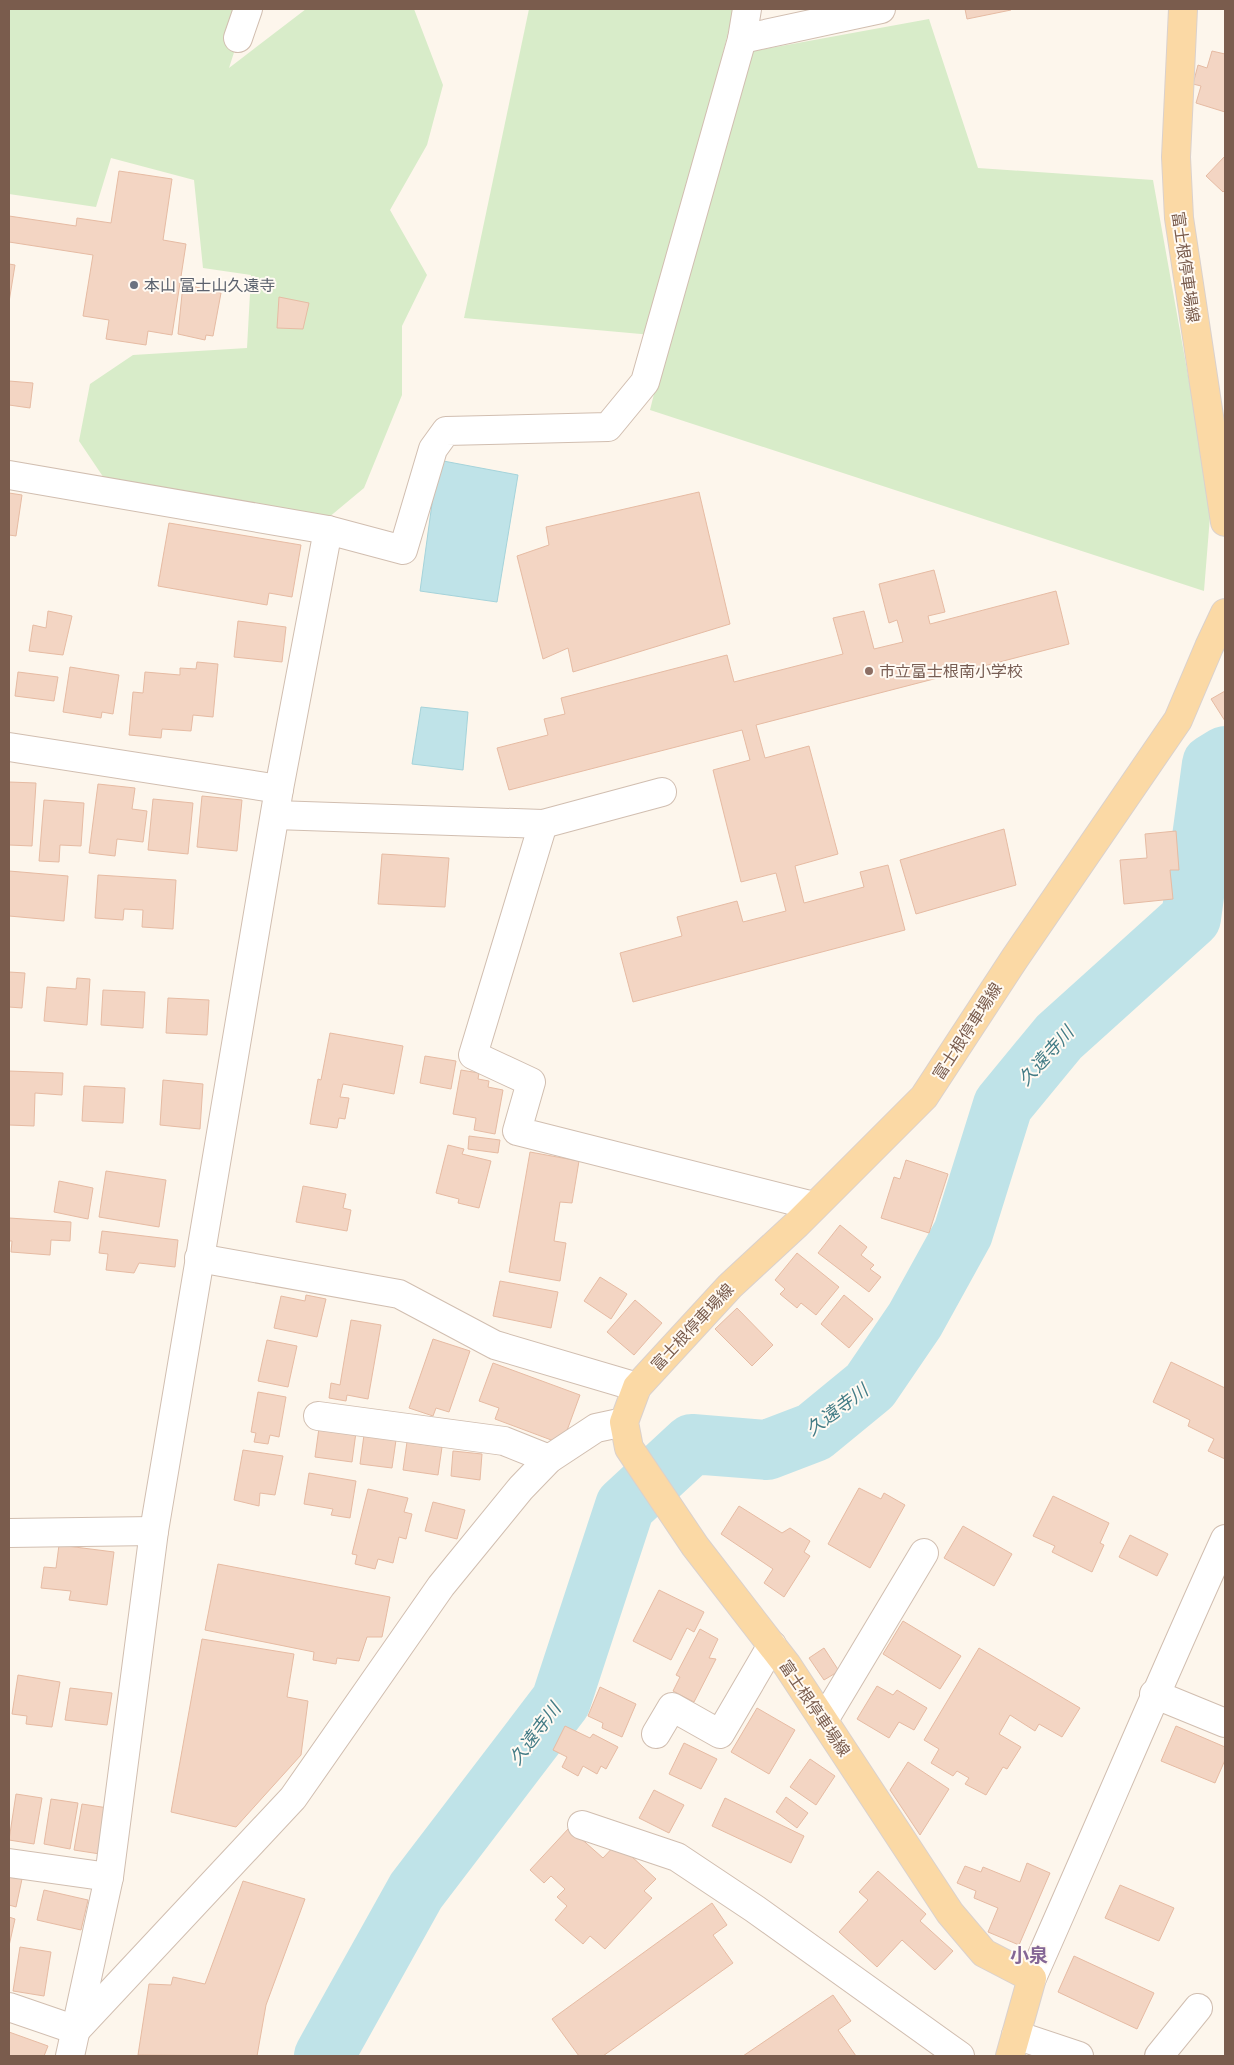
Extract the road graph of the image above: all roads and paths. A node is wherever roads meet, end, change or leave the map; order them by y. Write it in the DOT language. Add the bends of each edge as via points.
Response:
graph roads {
  1 [pos="248,9"];
  2 [pos="747,9"];
  3 [pos="881,9"];
  4 [pos="1183,9"];
  5 [pos="238,38"];
  6 [pos="742,39"];
  7 [pos="9,475"];
  8 [pos="1225,522"];
  9 [pos="328,530"];
  10 [pos="1225,613"];
  11 [pos="9,748"];
  12 [pos="279,788"];
  13 [pos="662,792"];
  14 [pos="275,815"];
  15 [pos="543,824"];
  16 [pos="814,1206"];
  17 [pos="199,1258"];
  18 [pos="637,1387"];
  19 [pos="318,1416"];
  20 [pos="624,1422"];
  21 [pos="549,1458"];
  22 [pos="154,1531"];
  23 [pos="9,1533"];
  24 [pos="1225,1539"];
  25 [pos="924,1553"];
  26 [pos="772,1645"];
  27 [pos="1154,1694"];
  28 [pos="824,1720"];
  29 [pos="1225,1723"];
  30 [pos="656,1734"];
  31 [pos="582,1825"];
  32 [pos="9,1863"];
  33 [pos="108,1877"];
  34 [pos="1032,1978"];
  35 [pos="9,2007"];
  36 [pos="1198,2008"];
  37 [pos="76,2030"];
  38 [pos="1013,2046"];
  39 [pos="70,2056"];
  40 [pos="960,2056"];
  41 [pos="1079,2056"];
  42 [pos="1159,2056"];
  1 -- 5 [label="street"];
  2 -- 6 [label="street"];
  3 -- 6 [label="street"];
  4 -- 8 [label="main road, 富士根停車場線" via="1176,157 1179,218"];
  6 -- 9 [label="street" via="644,382 608,428 446,431 433,448 404,550"];
  7 -- 9 [label="street"];
  9 -- 12 [label="street"];
  10 -- 16 [label="main road, 富士根停車場線" via="1178,720 924,1097"];
  11 -- 12 [label="street"];
  12 -- 14 [label="street"];
  13 -- 15 [label="street"];
  14 -- 15 [label="street"];
  14 -- 17 [label="street"];
  15 -- 16 [label="street" via="473,1055 531,1082 517,1131"];
  16 -- 18 [label="main road, 富士根停車場線" via="730,1286"];
  17 -- 18 [label="street" via="400,1294 495,1345"];
  17 -- 22 [label="street"];
  18 -- 20 [label="main road, 富士根停車場線"];
  19 -- 21 [label="street" via="504,1441"];
  20 -- 21 [label="street" via="596,1428"];
  20 -- 26 [label="main road, 富士根停車場線" via="629,1448 695,1546"];
  21 -- 37 [label="street" via="441,1586 292,1798"];
  22 -- 23 [label="street"];
  22 -- 33 [label="street"];
  24 -- 27 [label="street"];
  25 -- 28 [label="street"];
  26 -- 28 [label="main road, 富士根停車場線"];
  26 -- 30 [label="street" via="720,1734 672,1707"];
  27 -- 29 [label="street"];
  27 -- 34 [label="street"];
  28 -- 34 [label="main road, 富士根停車場線" via="950,1913 984,1953"];
  31 -- 40 [label="street" via="677,1857"];
  32 -- 33 [label="street"];
  33 -- 37 [label="street"];
  34 -- 38 [label="main road"];
  35 -- 37 [label="street"];
  36 -- 42 [label="street"];
  37 -- 39 [label="street"];
  38 -- 41 [label="street"];
}
